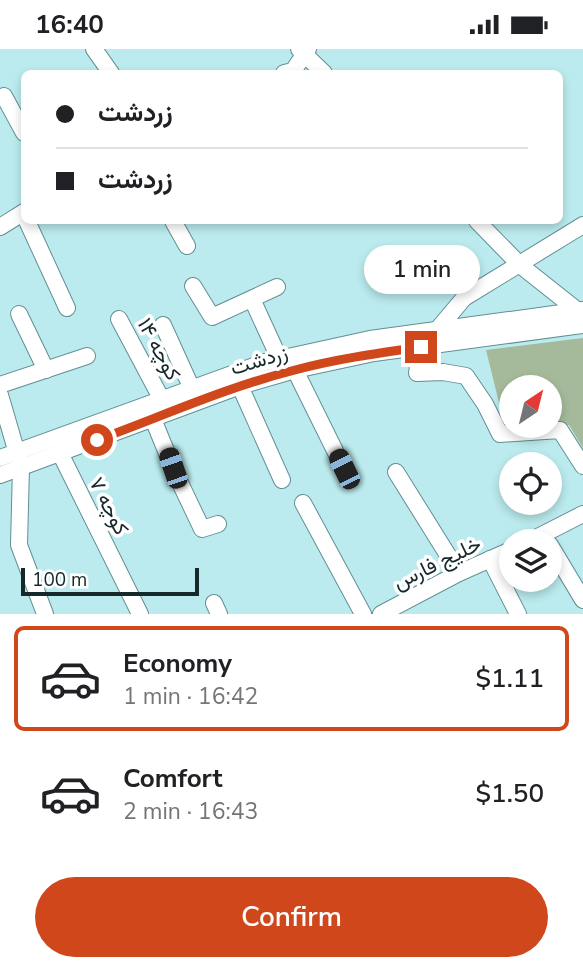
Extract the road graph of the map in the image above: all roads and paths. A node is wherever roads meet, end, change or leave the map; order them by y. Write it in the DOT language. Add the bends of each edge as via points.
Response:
graph roads {
  1 [pos="94,49"];
  2 [pos="303,50"];
  3 [pos="109,70"];
  4 [pos="293,70"];
  5 [pos="321,70"];
  6 [pos="4,96"];
  7 [pos="21,127"];
  8 [pos="21,217"];
  9 [pos="29,224"];
  10 [pos="175,224"];
  11 [pos="480,224"];
  12 [pos="583,225"];
  13 [pos="0,227"];
  14 [pos="187,246"];
  15 [pos="520,265"];
  16 [pos="193,286"];
  17 [pos="277,287"];
  18 [pos="252,299"];
  19 [pos="67,308"];
  20 [pos="19,314"];
  21 [pos="581,315"];
  22 [pos="119,319"];
  23 [pos="163,325"];
  24 [pos="437,330"];
  25 [pos="421,347"];
  26 [pos="88,356"];
  27 [pos="279,358"];
  28 [pos="46,370"];
  29 [pos="295,370"];
  30 [pos="0,385"];
  31 [pos="240,386"];
  32 [pos="192,389"];
  33 [pos="0,395"];
  34 [pos="162,400"];
  35 [pos="153,419"];
  36 [pos="60,453"];
  37 [pos="0,458"];
  38 [pos="19,459"];
  39 [pos="583,466"];
  40 [pos="344,469"];
  41 [pos="396,472"];
  42 [pos="0,475"];
  43 [pos="282,480"];
  44 [pos="303,503"];
  45 [pos="583,514"];
  46 [pos="218,524"];
  47 [pos="560,529"];
  48 [pos="499,555"];
  49 [pos="490,559"];
  50 [pos="562,568"];
  51 [pos="459,573"];
  52 [pos="583,600"];
  53 [pos="390,612"];
  54 [pos="44,614"];
  55 [pos="140,614"];
  56 [pos="363,614"];
  57 [pos="518,614"];
  1 -- 3 [label="street"];
  2 -- 4 [label="street"];
  2 -- 5 [label="street"];
  6 -- 7 [label="street"];
  8 -- 13 [label="street"];
  9 -- 19 [label="street"];
  10 -- 14 [label="street"];
  11 -- 15 [label="street"];
  12 -- 15 [label="street"];
  15 -- 21 [label="street"];
  15 -- 24 [label="street" via="464,298"];
  16 -- 18 [label="street" via="212,317"];
  17 -- 18 [label="street"];
  18 -- 27 [label="street"];
  20 -- 28 [label="street"];
  21 -- 24 [label="street, زردشت"];
  21 -- 25 [label="street, زردشت"];
  22 -- 34 [label="street, کوچه ۱۴"];
  23 -- 32 [label="street"];
  24 -- 27 [label="street, زردشت"];
  25 -- 29 [label="street, زردشت"];
  25 -- 39 [label="street" via="417,373 466,376 500,434 560,430"];
  26 -- 28 [label="street"];
  27 -- 32 [label="street, زردشت"];
  28 -- 30 [label="street"];
  29 -- 31 [label="street, زردشت"];
  29 -- 40 [label="street"];
  31 -- 35 [label="street, زردشت"];
  31 -- 43 [label="street"];
  32 -- 34 [label="street, زردشت"];
  33 -- 38 [label="street"];
  34 -- 38 [label="street, زردشت"];
  35 -- 36 [label="street, زردشت"];
  35 -- 46 [label="street" via="202,529"];
  36 -- 38 [label="street, زردشت"];
  36 -- 55 [label="street, کوچه ۷"];
  37 -- 38 [label="street, زردشت"];
  38 -- 42 [label="street, زردشت"];
  38 -- 54 [label="street" via="19,545"];
  41 -- 51 [label="street"];
  44 -- 56 [label="street"];
  45 -- 47 [label="street"];
  48 -- 49 [label="street, خلیج فارس"];
  49 -- 51 [label="street, خلیج فارس"];
  49 -- 57 [label="street"];
  50 -- 52 [label="street"];
  51 -- 53 [label="street, خلیج فارس"];
}
